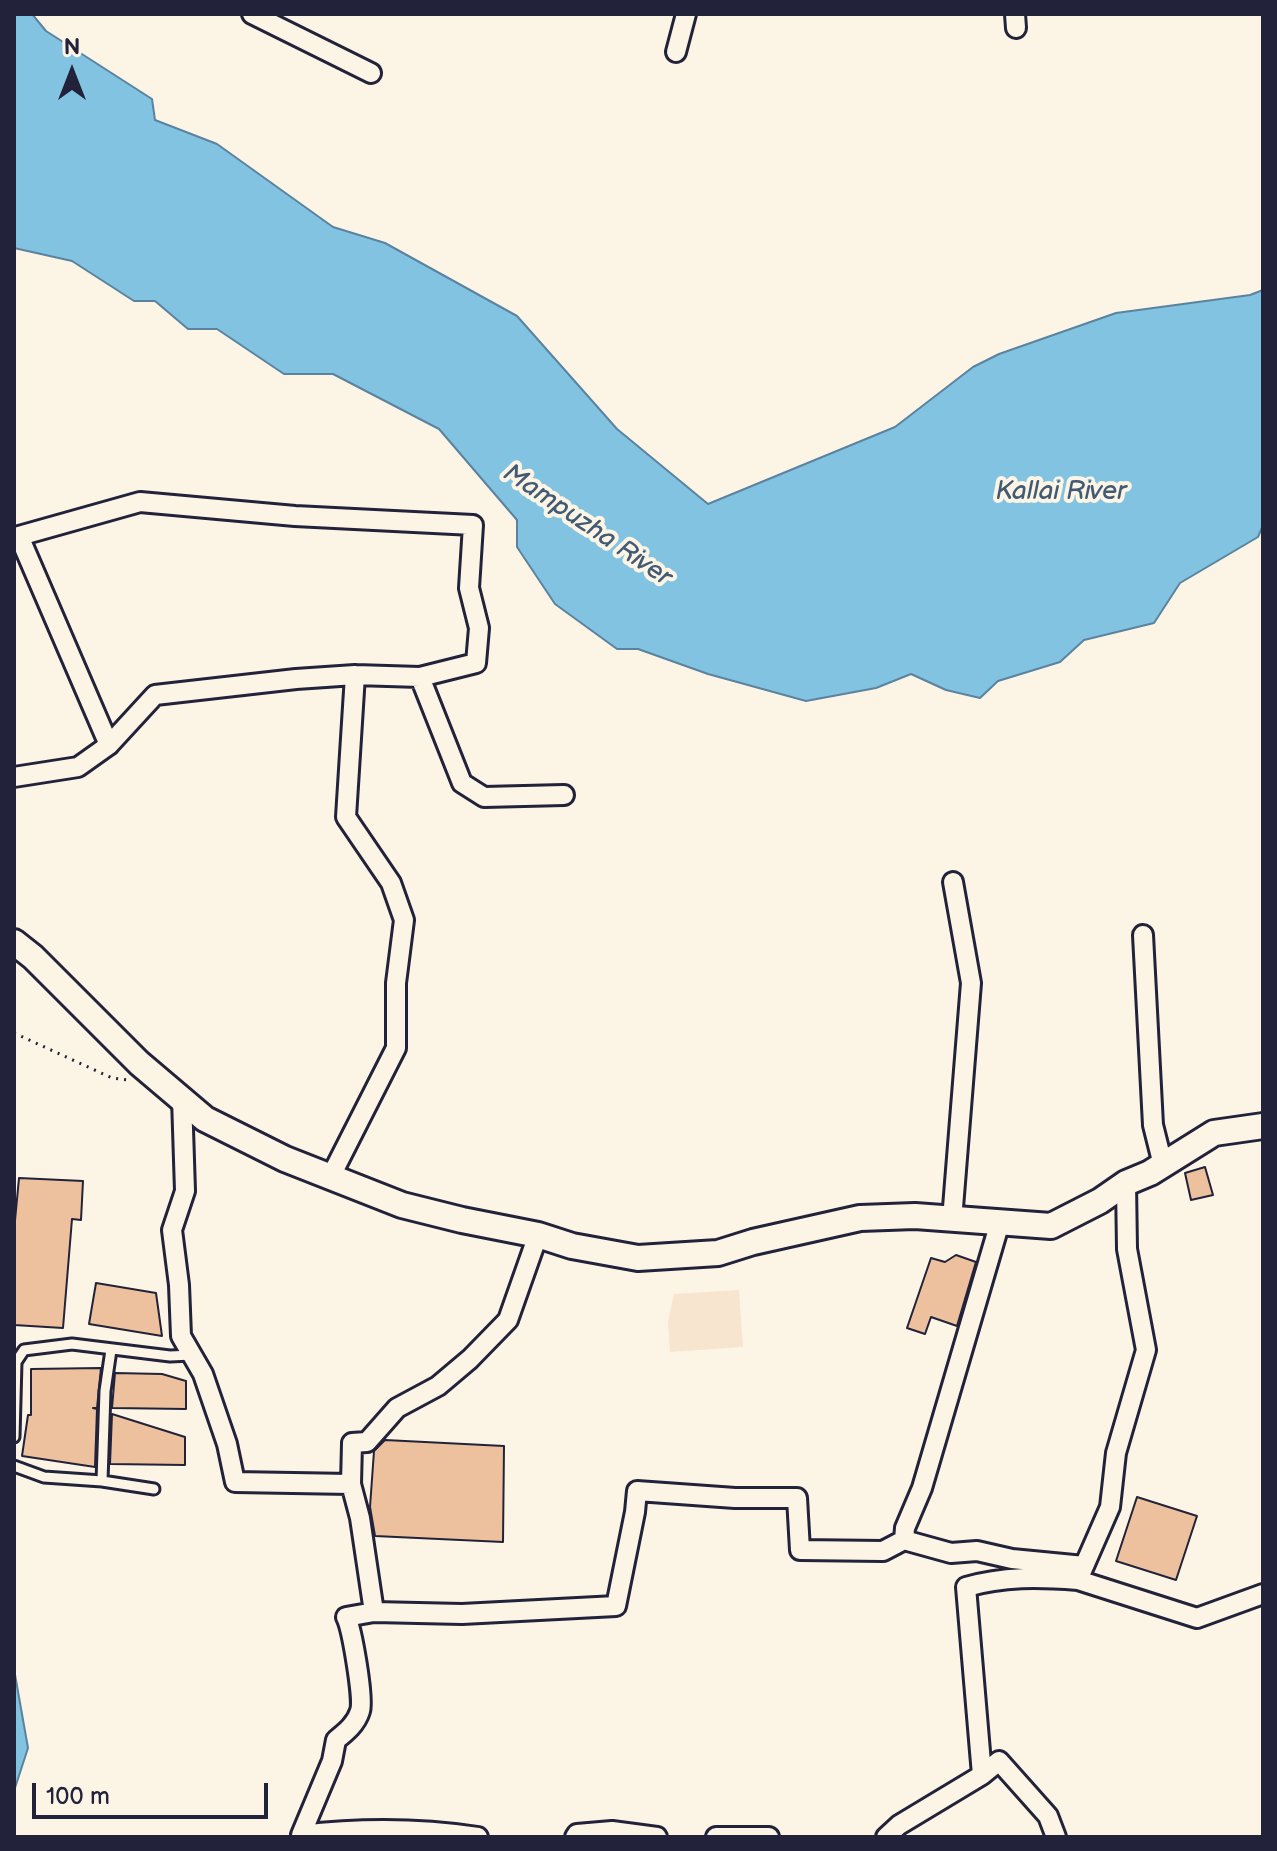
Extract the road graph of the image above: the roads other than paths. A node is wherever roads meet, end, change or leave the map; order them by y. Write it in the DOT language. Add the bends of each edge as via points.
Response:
graph roads {
  1 [pos="252,14"];
  2 [pos="686,14"];
  3 [pos="676,52"];
  4 [pos="371,73"];
  5 [pos="355,675"];
  6 [pos="420,677"];
  7 [pos="109,745"];
  8 [pos="14,777"];
  9 [pos="564,795"];
  10 [pos="953,882"];
  11 [pos="1143,935"];
  12 [pos="14,942"];
  13 [pos="182,1098"];
  14 [pos="1263,1126"];
  15 [pos="1163,1165"];
  16 [pos="330,1178"];
  17 [pos="1126,1183"];
  18 [pos="952,1220"];
  19 [pos="1000,1222"];
  20 [pos="538,1235"];
  21 [pos="111,1350"];
  22 [pos="192,1355"];
  23 [pos="14,1437"];
  24 [pos="14,1466"];
  25 [pos="102,1481"];
  26 [pos="351,1484"];
  27 [pos="154,1489"];
  28 [pos="904,1540"];
  29 [pos="1081,1573"];
  30 [pos="1263,1594"];
  31 [pos="374,1612"];
  32 [pos="982,1775"];
  33 [pos="298,1836"];
  34 [pos="478,1837"];
  35 [pos="575,1837"];
  36 [pos="657,1837"];
  37 [pos="716,1837"];
  38 [pos="769,1837"];
  39 [pos="886,1837"];
  40 [pos="1056,1837"];
  1 -- 4 [label="street"];
  2 -- 3 [label="street"];
  5 -- 6 [label="street"];
  5 -- 7 [label="street" via="155,695"];
  5 -- 16 [label="street" via="346,817 391,883 404,920 396,983 396,1048"];
  6 -- 7 [label="street" via="476,663 479,628 469,588 473,525 140,502 19,536"];
  6 -- 9 [label="street" via="462,783 484,797"];
  7 -- 8 [label="street" via="78,767"];
  10 -- 18 [label="street" via="971,983"];
  11 -- 15 [label="street" via="1153,1125"];
  12 -- 13 [label="main road"];
  13 -- 16 [label="main road" via="205,1119"];
  13 -- 22 [label="street" via="185,1191 172,1230 181,1336"];
  14 -- 15 [label="main road" via="1214,1133"];
  15 -- 17 [label="main road"];
  16 -- 20 [label="main road" via="402,1205"];
  17 -- 19 [label="main road" via="1051,1226"];
  17 -- 29 [label="street" via="1127,1249 1146,1350 1116,1453 1110,1507"];
  18 -- 19 [label="main road"];
  18 -- 20 [label="main road" via="860,1218 718,1253 675,1257 638,1258"];
  19 -- 28 [label="street"];
  20 -- 26 [label="street" via="508,1320 438,1386 397,1408 367,1442 352,1443"];
  21 -- 22 [label="lane"];
  21 -- 23 [label="lane" via="72,1344 24,1350 16,1362"];
  21 -- 25 [label="lane"];
  22 -- 26 [label="street" via="227,1444 235,1482"];
  24 -- 25 [label="lane" via="44,1477"];
  25 -- 27 [label="lane"];
  26 -- 31 [label="street"];
  28 -- 29 [label="street" via="951,1553 977,1551"];
  28 -- 31 [label="street" via="883,1551 800,1550 797,1498 637,1491 616,1606 462,1614"];
  29 -- 30 [label="street" via="1197,1618"];
  29 -- 32 [label="street" via="992,1579 966,1587"];
  31 -- 33 [label="street" via="346,1617 361,1709 336,1740 332,1761"];
  32 -- 39 [label="street"];
  32 -- 40 [label="street" via="999,1761 1048,1816"];
  33 -- 34 [label="street" via="356,1830"];
  35 -- 36 [label="street" via="612,1831"];
  37 -- 38 [label="street"];
}
